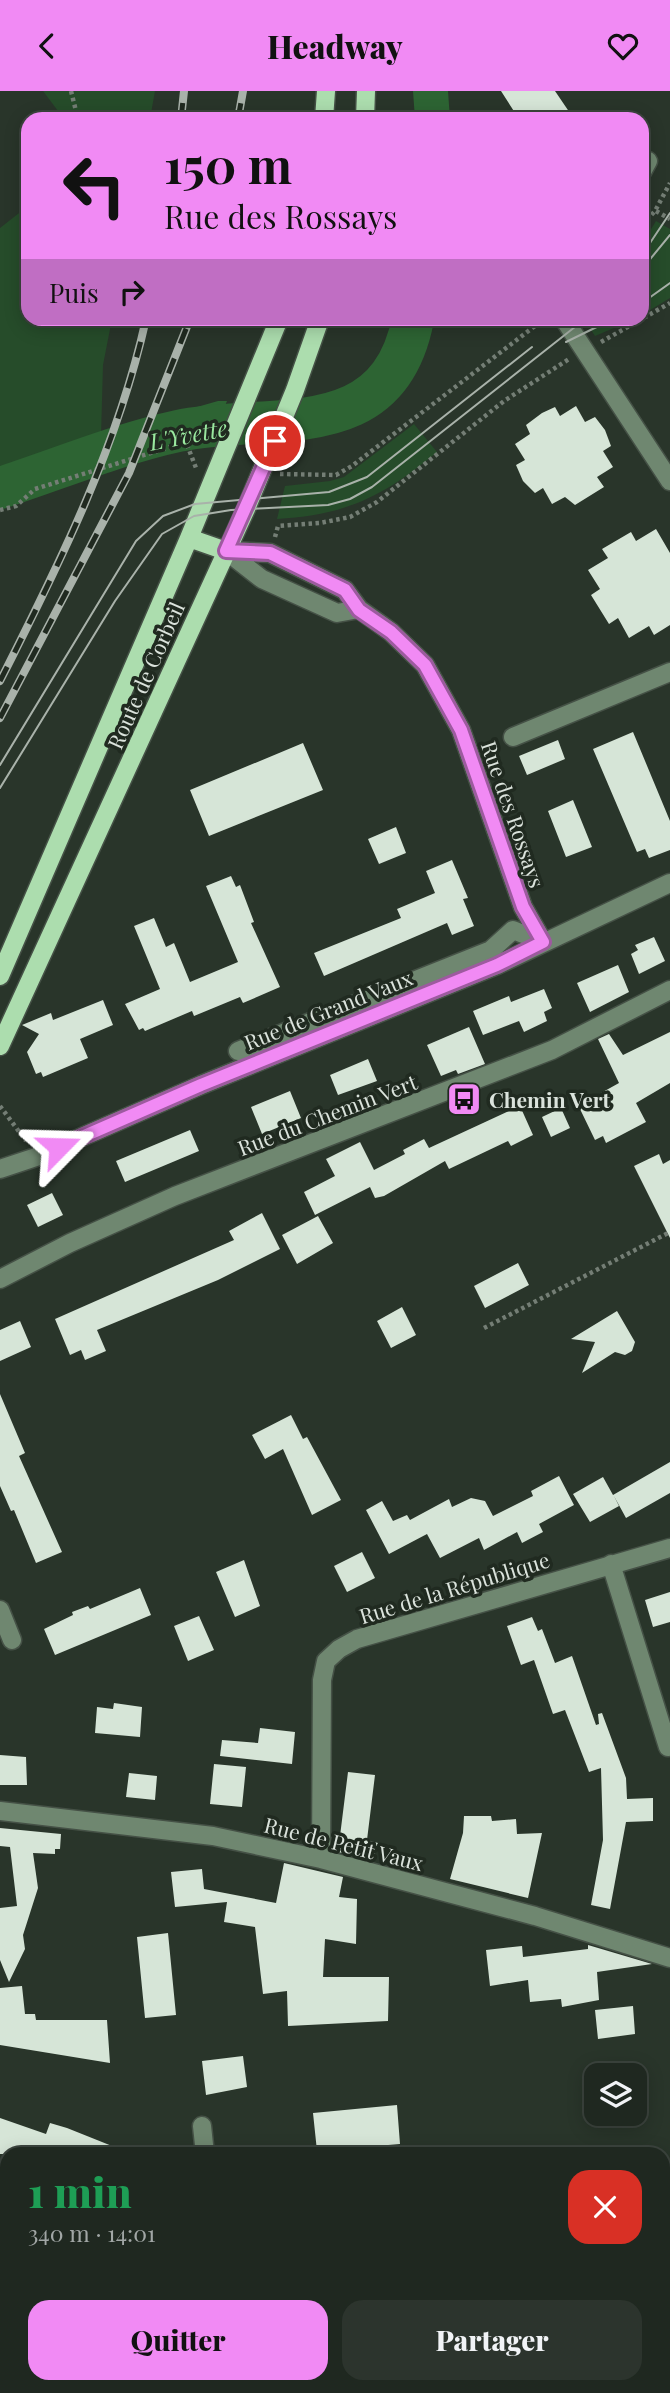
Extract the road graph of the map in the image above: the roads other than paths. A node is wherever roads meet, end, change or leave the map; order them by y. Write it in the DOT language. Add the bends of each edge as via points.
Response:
graph roads {
  1 [pos="326,91"];
  2 [pos="366,91"];
  3 [pos="324,112"];
  4 [pos="365,112"];
  5 [pos="276,326"];
  6 [pos="318,326"];
  7 [pos="569,326"];
  8 [pos="670,481"];
  9 [pos="189,538"];
  10 [pos="226,551"];
  11 [pos="359,610"];
  12 [pos="670,672"];
  13 [pos="513,737"];
  14 [pos="670,883"];
  15 [pos="543,942"];
  16 [pos="0,976"];
  17 [pos="670,990"];
  18 [pos="0,1045"];
  19 [pos="238,1051"];
  20 [pos="0,1169"];
  21 [pos="0,1279"];
  22 [pos="670,1549"];
  23 [pos="611,1564"];
  24 [pos="0,1610"];
  25 [pos="12,1640"];
  26 [pos="668,1747"];
  27 [pos="0,1811"];
  28 [pos="321,1859"];
  29 [pos="670,1958"];
  30 [pos="202,2126"];
  31 [pos="204,2147"];
  1 -- 3 [label="main road"];
  2 -- 4 [label="main road"];
  5 -- 9 [label="main road, Route de Corbeil"];
  6 -- 10 [label="main road, Route de Corbeil" via="296,390"];
  7 -- 8 [label="street"];
  9 -- 10 [label="main road"];
  9 -- 16 [label="main road, Route de Corbeil"];
  10 -- 11 [label="street" via="261,579 337,613"];
  10 -- 11 [label="street, Rue des Rossays" via="270,553 345,590"];
  10 -- 18 [label="main road, Route de Corbeil"];
  11 -- 15 [label="street, Rue des Rossays" via="391,632 425,665 461,730 523,907"];
  12 -- 13 [label="street"];
  14 -- 15 [label="street, Rue de Grand Vaux"];
  15 -- 19 [label="street" via="513,930 491,950"];
  15 -- 20 [label="street, Rue de Grand Vaux"];
  17 -- 21 [label="street, Rue du Chemin Vert" via="552,1050 174,1196"];
  22 -- 23 [label="street, Rue de la République"];
  23 -- 26 [label="street"];
  23 -- 28 [label="street, Rue de la République" via="357,1639 326,1661 322,1680"];
  24 -- 25 [label="street"];
  27 -- 28 [label="street, Rue de Petit Vaux" via="213,1836"];
  28 -- 29 [label="street, Rue de Petit Vaux" via="535,1916"];
  30 -- 31 [label="street"];
}
